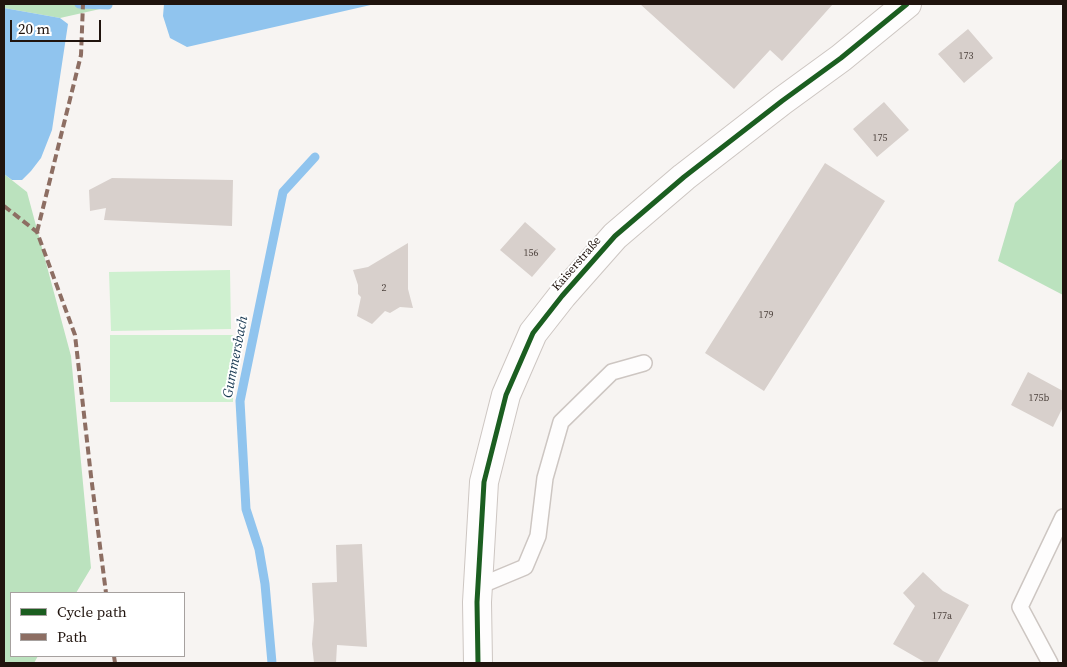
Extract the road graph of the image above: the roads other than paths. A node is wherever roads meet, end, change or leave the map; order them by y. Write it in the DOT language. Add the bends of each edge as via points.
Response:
graph roads {
  1 [pos="907,4"];
  2 [pos="644,362"];
  3 [pos="1063,517"];
  4 [pos="478,586"];
  5 [pos="478,663"];
  6 [pos="1050,663"];
  1 -- 4 [label="street, Kaiserstraße" via="684,177 615,236 534,333 506,395 484,482"];
  2 -- 4 [label="lane" via="612,372 561,422 544,478 538,536 525,567"];
  3 -- 6 [label="lane" via="1020,607"];
  4 -- 5 [label="street, Kaiserstraße"];
}
